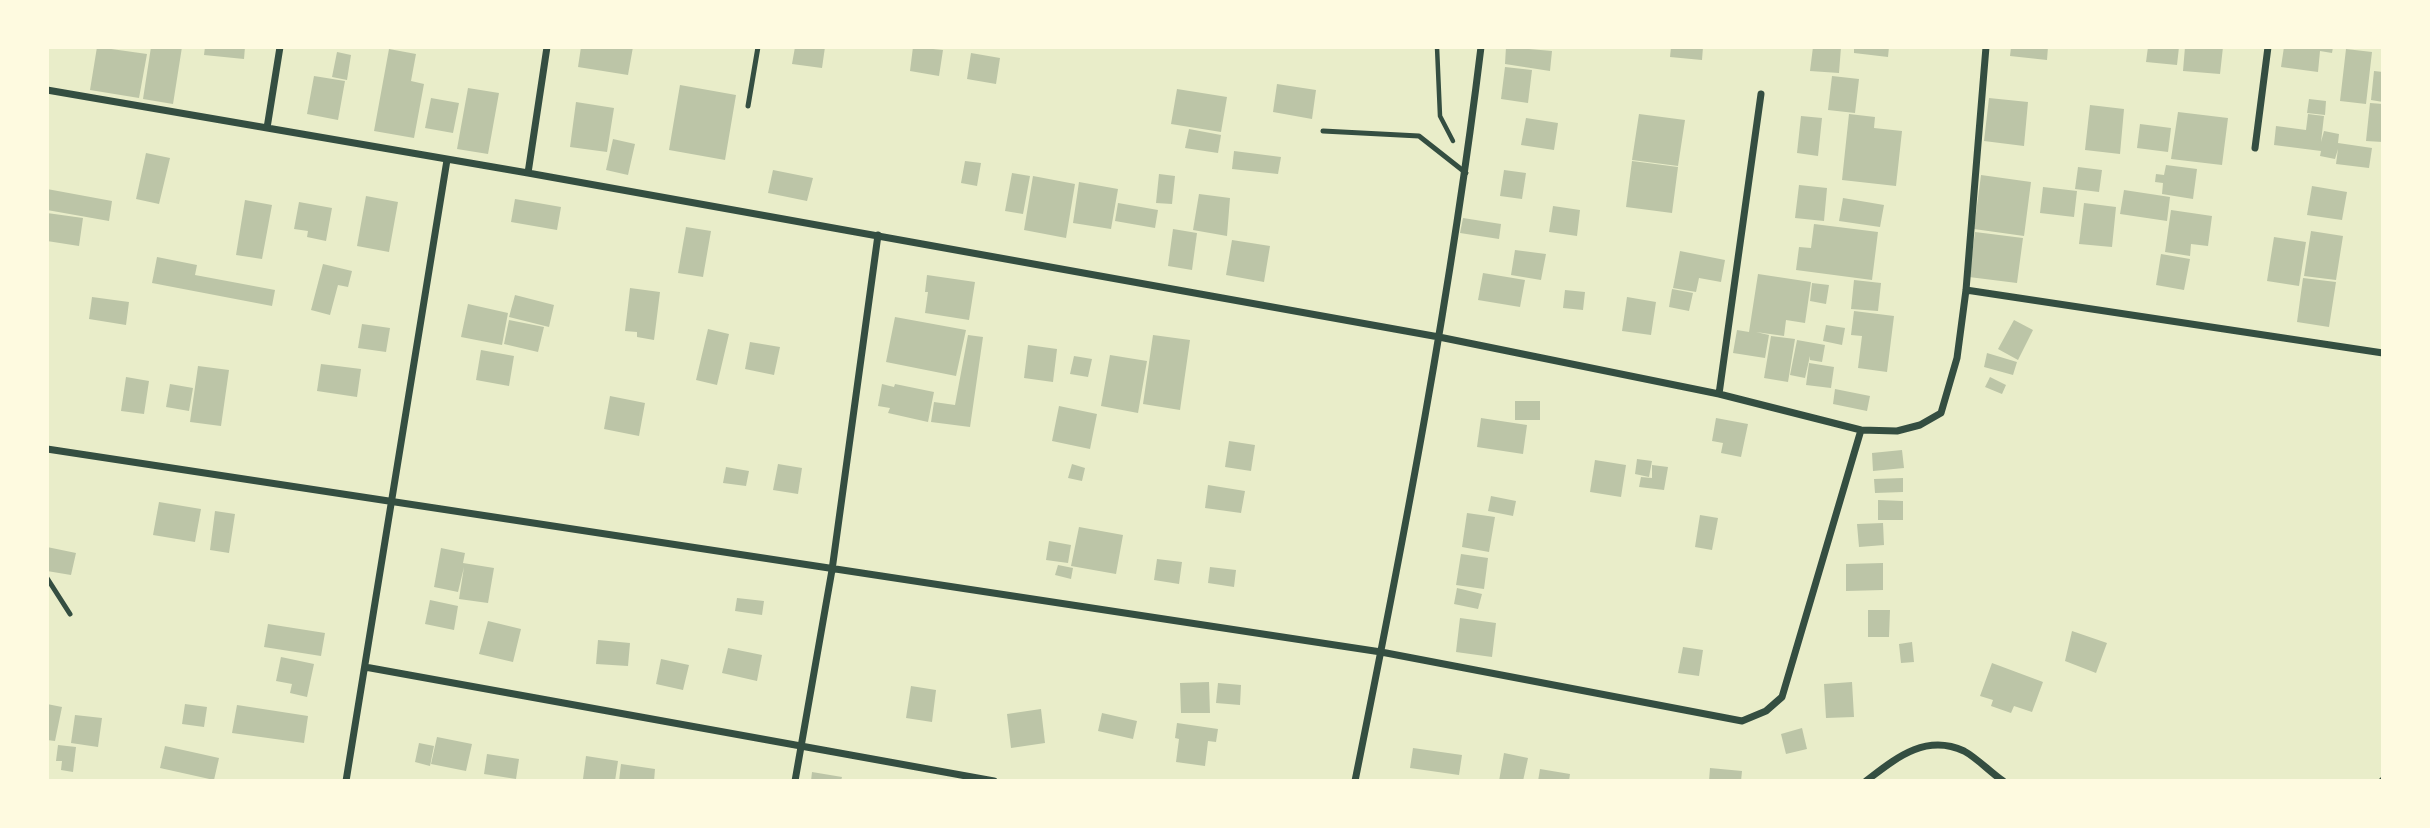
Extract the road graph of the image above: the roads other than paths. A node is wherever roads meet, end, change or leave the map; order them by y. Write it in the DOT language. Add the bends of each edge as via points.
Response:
graph roads {
  1 [pos="280,47"];
  2 [pos="547,47"];
  3 [pos="758,47"];
  4 [pos="1481,47"];
  5 [pos="1986,47"];
  6 [pos="2268,47"];
  7 [pos="47,90"];
  8 [pos="1761,94"];
  9 [pos="748,106"];
  10 [pos="267,128"];
  11 [pos="1323,131"];
  12 [pos="2255,148"];
  13 [pos="447,160"];
  14 [pos="1466,169"];
  15 [pos="528,173"];
  16 [pos="878,235"];
  17 [pos="1966,290"];
  18 [pos="1439,337"];
  19 [pos="2383,353"];
  20 [pos="1719,394"];
  21 [pos="1861,430"];
  22 [pos="47,449"];
  23 [pos="391,502"];
  24 [pos="832,570"];
  25 [pos="47,578"];
  26 [pos="70,614"];
  27 [pos="1381,652"];
  28 [pos="365,667"];
  29 [pos="802,746"];
  30 [pos="346,781"];
  31 [pos="795,781"];
  32 [pos="994,781"];
  33 [pos="1355,781"];
  34 [pos="1866,781"];
  35 [pos="2003,781"];
  1 -- 10 [label="street"];
  2 -- 15 [label="street"];
  3 -- 9 [label="lane"];
  4 -- 14 [label="street"];
  5 -- 17 [label="street"];
  6 -- 12 [label="street"];
  7 -- 10 [label="street"];
  8 -- 20 [label="street"];
  10 -- 13 [label="street"];
  11 -- 14 [label="lane" via="1419,136"];
  13 -- 15 [label="street"];
  13 -- 23 [label="street"];
  14 -- 18 [label="street"];
  15 -- 16 [label="street"];
  16 -- 18 [label="street"];
  16 -- 24 [label="street"];
  17 -- 19 [label="street"];
  17 -- 21 [label="street" via="1956,358 1941,413 1897,432"];
  18 -- 20 [label="street"];
  18 -- 27 [label="street"];
  20 -- 21 [label="street"];
  21 -- 27 [label="street" via="1782,697 1766,711 1742,721"];
  22 -- 23 [label="street"];
  23 -- 24 [label="street"];
  23 -- 28 [label="street"];
  24 -- 27 [label="street"];
  24 -- 29 [label="street"];
  25 -- 26 [label="lane"];
  27 -- 33 [label="street"];
  28 -- 29 [label="street"];
  28 -- 30 [label="street"];
  29 -- 31 [label="street"];
  29 -- 32 [label="street"];
  34 -- 35 [label="street" via="1905,752 1933,744 1966,752"];
}
